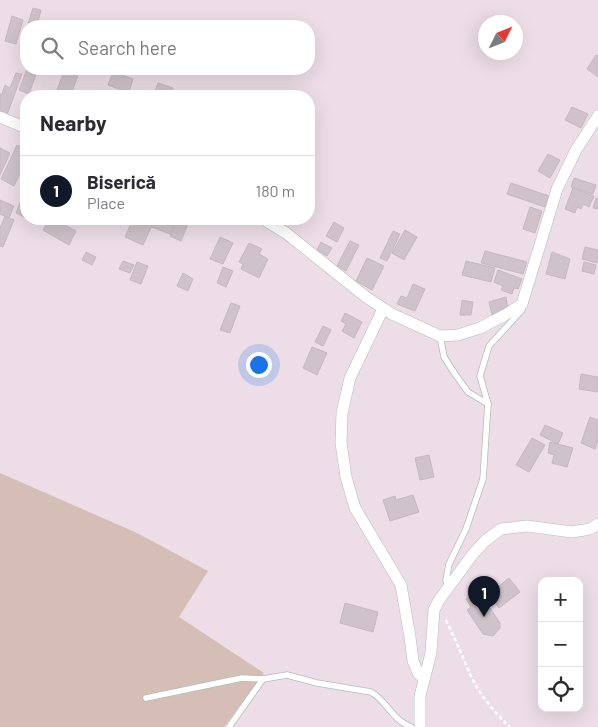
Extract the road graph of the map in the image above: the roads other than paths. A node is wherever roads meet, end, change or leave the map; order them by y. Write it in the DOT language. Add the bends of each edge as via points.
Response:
graph roads {
  1 [pos="598,116"];
  2 [pos="0,117"];
  3 [pos="20,125"];
  4 [pos="273,225"];
  5 [pos="522,304"];
  6 [pos="383,309"];
  7 [pos="440,336"];
  8 [pos="488,404"];
  9 [pos="598,524"];
  10 [pos="448,587"];
  11 [pos="424,678"];
  12 [pos="263,679"];
  13 [pos="146,698"];
  14 [pos="229,727"];
  15 [pos="416,727"];
  1 -- 5 [label="street" via="576,150 557,189"];
  2 -- 3 [label="street"];
  4 -- 6 [label="street"];
  5 -- 7 [label="street" via="480,328 458,335"];
  5 -- 8 [label="lane" via="522,310 489,346 480,376"];
  6 -- 7 [label="street"];
  6 -- 11 [label="street" via="350,378 342,413 341,442 355,508 401,585 413,661"];
  7 -- 8 [label="lane" via="444,357 454,374 468,392"];
  8 -- 10 [label="lane" via="483,479 466,529 449,564"];
  9 -- 10 [label="street" via="572,532 527,526 501,529 472,554"];
  10 -- 11 [label="street" via="434,610"];
  11 -- 15 [label="street"];
  12 -- 13 [label="lane" via="242,678"];
  12 -- 14 [label="lane"];
  12 -- 15 [label="lane" via="287,675 317,684 366,690 378,696 400,723"];
}
